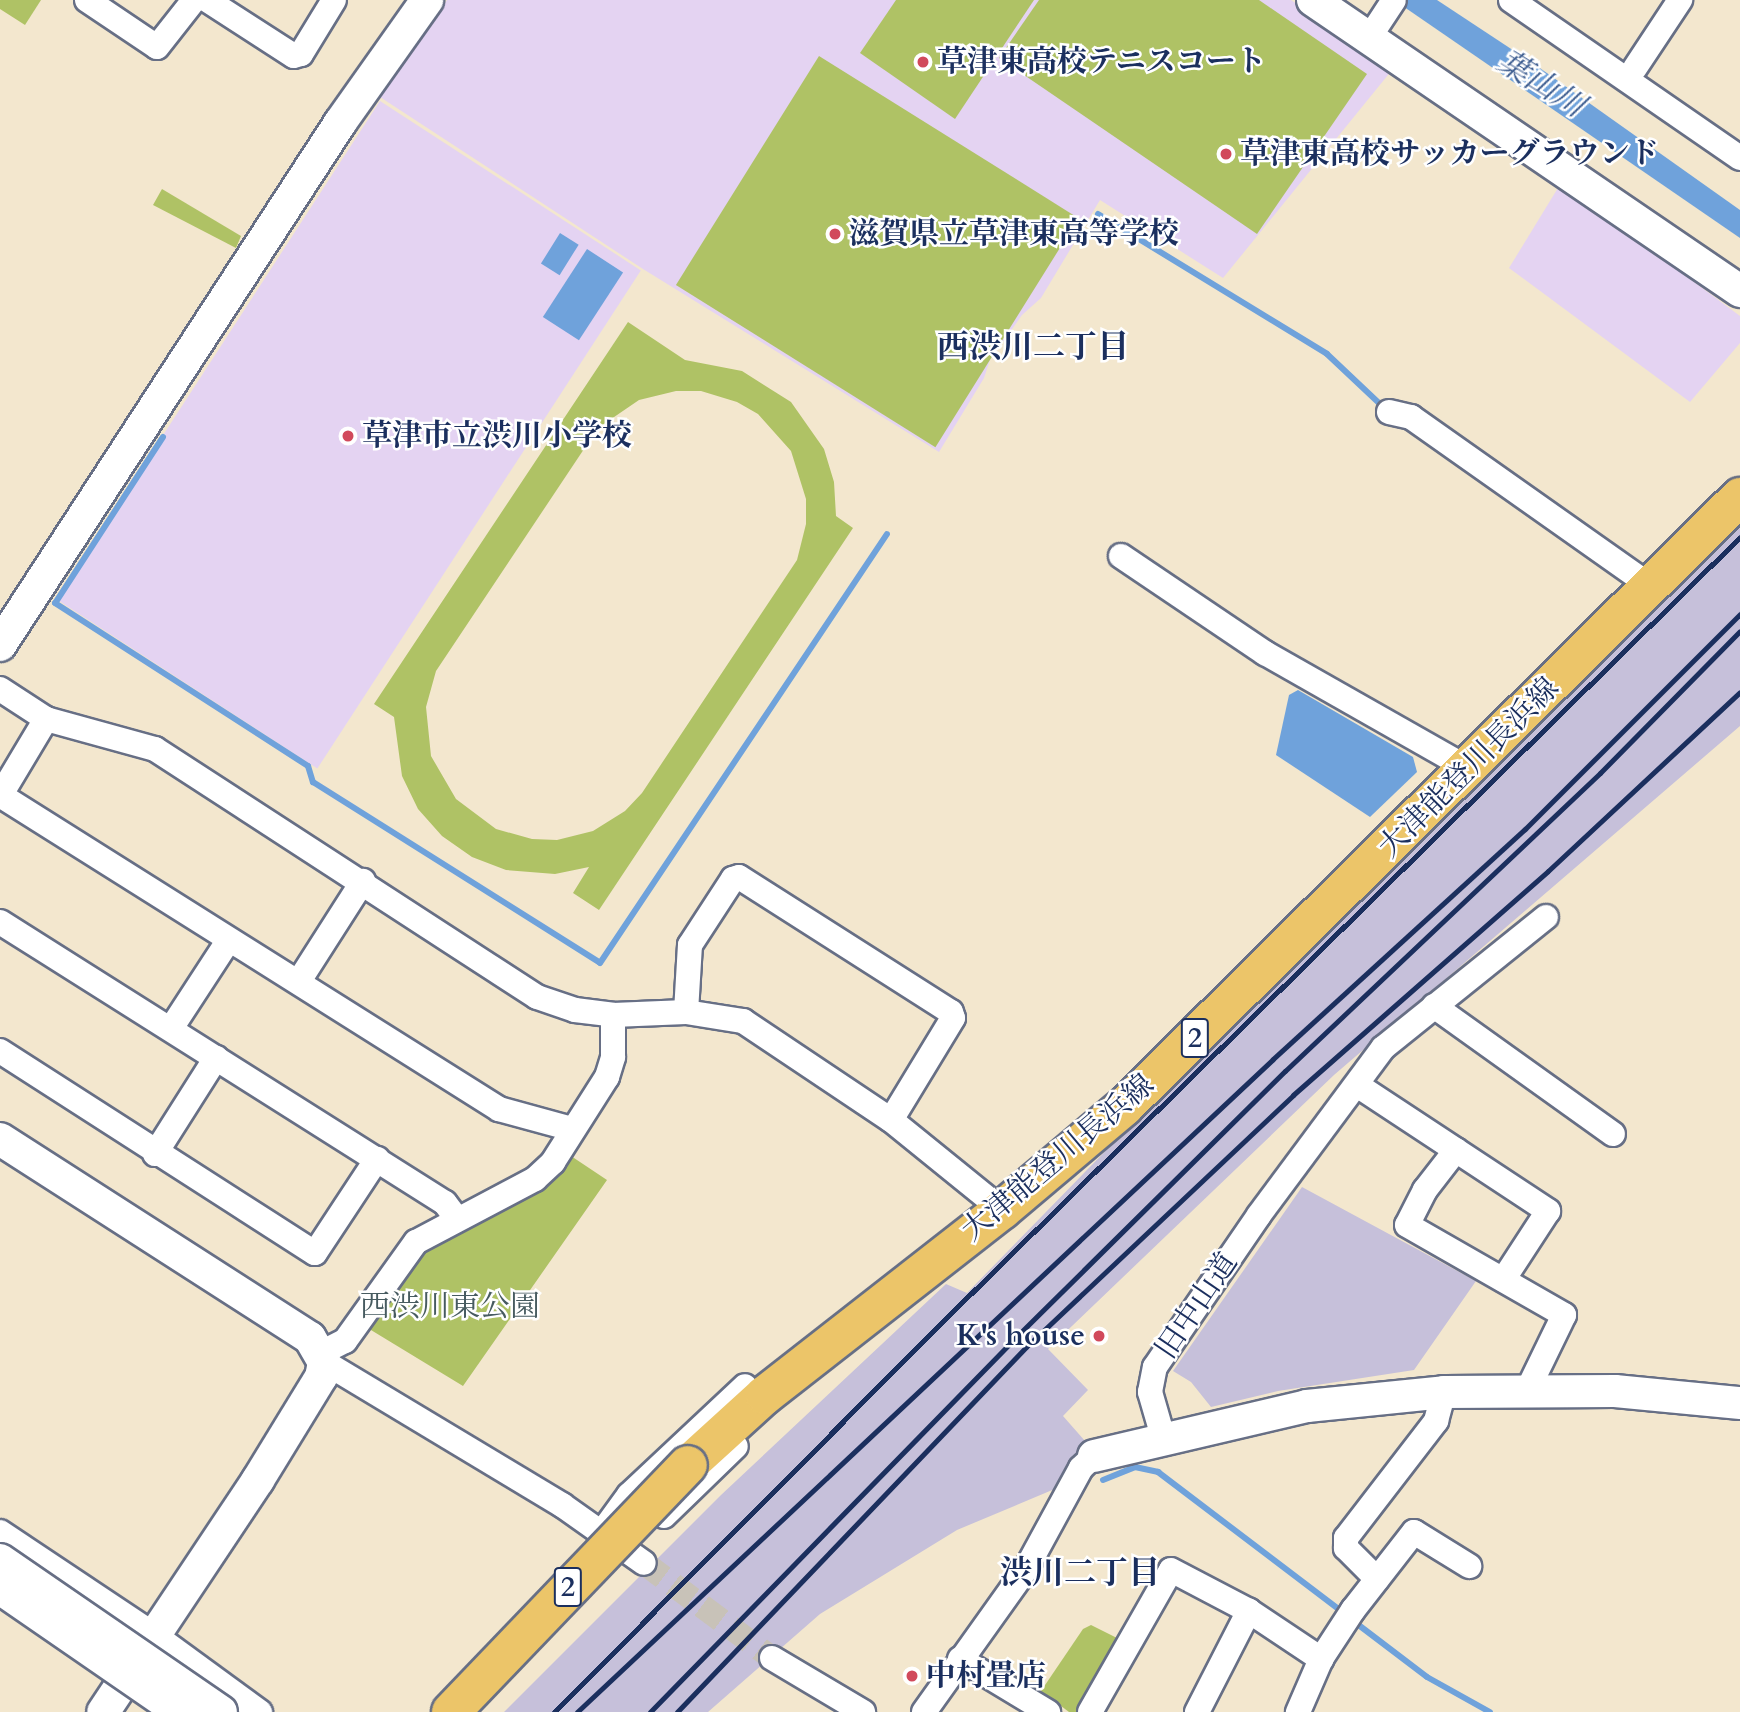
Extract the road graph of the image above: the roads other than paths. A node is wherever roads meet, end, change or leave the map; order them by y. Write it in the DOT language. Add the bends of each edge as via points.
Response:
graph roads {
  1 [pos="87,0"];
  2 [pos="194,0"];
  3 [pos="207,0"];
  4 [pos="334,0"];
  5 [pos="427,0"];
  6 [pos="1313,0"];
  7 [pos="1394,0"];
  8 [pos="1511,0"];
  9 [pos="1680,0"];
  10 [pos="1369,38"];
  11 [pos="1635,68"];
  12 [pos="1740,158"];
  13 [pos="1740,291"];
  14 [pos="1389,412"];
  15 [pos="1740,497"];
  16 [pos="1121,556"];
  17 [pos="1651,586"];
  18 [pos="0,645"];
  19 [pos="0,689"];
  20 [pos="46,719"];
  21 [pos="1469,769"];
  22 [pos="0,796"];
  23 [pos="363,881"];
  24 [pos="1546,917"];
  25 [pos="0,922"];
  26 [pos="228,941"];
  27 [pos="299,981"];
  28 [pos="1434,1006"];
  29 [pos="686,1012"];
  30 [pos="613,1015"];
  31 [pos="172,1027"];
  32 [pos="0,1051"];
  33 [pos="216,1058"];
  34 [pos="1357,1085"];
  35 [pos="891,1120"];
  36 [pos="572,1129"];
  37 [pos="1613,1135"];
  38 [pos="0,1139"];
  39 [pos="1456,1150"];
  40 [pos="155,1154"];
  41 [pos="377,1159"];
  42 [pos="1002,1210"];
  43 [pos="457,1219"];
  44 [pos="1503,1280"];
  45 [pos="858,1320"];
  46 [pos="322,1357"];
  47 [pos="745,1385"];
  48 [pos="1528,1389"];
  49 [pos="1444,1391"];
  50 [pos="1740,1403"];
  51 [pos="1163,1437"];
  52 [pos="1094,1456"];
  53 [pos="0,1532"];
  54 [pos="602,1532"];
  55 [pos="0,1560"];
  56 [pos="1469,1566"];
  57 [pos="1377,1579"];
  58 [pos="0,1588"];
  59 [pos="0,1603"];
  60 [pos="1249,1611"];
  61 [pos="156,1636"];
  62 [pos="772,1658"];
  63 [pos="960,1659"];
  64 [pos="1321,1659"];
  65 [pos="122,1685"];
  66 [pos="103,1712"];
  67 [pos="158,1712"];
  68 [pos="180,1712"];
  69 [pos="221,1712"];
  70 [pos="260,1712"];
  71 [pos="451,1712"];
  72 [pos="863,1712"];
  73 [pos="924,1712"];
  74 [pos="1048,1712"];
  75 [pos="1090,1712"];
  76 [pos="1196,1712"];
  77 [pos="1298,1712"];
  1 -- 2 [label="street" via="157,47"];
  3 -- 4 [label="street" via="294,55 301,54"];
  5 -- 18 [label="street" via="340,123"];
  6 -- 10 [label="street"];
  7 -- 10 [label="street"];
  8 -- 12 [label="street"];
  9 -- 11 [label="street"];
  10 -- 13 [label="street"];
  14 -- 17 [label="street" via="1411,417"];
  15 -- 17 [label="main road, 大津能登川長浜線 / 2"];
  16 -- 21 [label="street" via="1265,653"];
  17 -- 21 [label="main road, 大津能登川長浜線 / 2"];
  19 -- 20 [label="street"];
  20 -- 22 [label="street"];
  20 -- 23 [label="street" via="155,749"];
  21 -- 42 [label="main road, 大津能登川長浜線 / 2" via="1124,1107"];
  22 -- 26 [label="street"];
  23 -- 27 [label="street"];
  23 -- 30 [label="street" via="537,997 575,1010"];
  24 -- 28 [label="street, 旧中山道"];
  25 -- 31 [label="street"];
  26 -- 27 [label="street"];
  26 -- 31 [label="street"];
  27 -- 36 [label="street" via="499,1108"];
  28 -- 34 [label="street, 旧中山道" via="1383,1048"];
  28 -- 37 [label="street"];
  29 -- 30 [label="street"];
  29 -- 35 [label="street" via="743,1021"];
  29 -- 35 [label="street" via="690,946 733,879 740,877 951,1012 953,1018"];
  30 -- 36 [label="street" via="607,1077"];
  31 -- 33 [label="street"];
  32 -- 40 [label="street"];
  33 -- 40 [label="street"];
  33 -- 41 [label="street"];
  34 -- 39 [label="street"];
  34 -- 51 [label="street, 旧中山道" via="1240,1241 1155,1367 1150,1392"];
  35 -- 42 [label="street"];
  36 -- 43 [label="street" via="553,1162 535,1179"];
  38 -- 46 [label="street" via="310,1338"];
  39 -- 44 [label="street" via="1548,1211"];
  39 -- 44 [label="street" via="1425,1189 1407,1225"];
  40 -- 41 [label="street" via="315,1253"];
  41 -- 43 [label="street" via="445,1203"];
  42 -- 45 [label="main road, 大津能登川長浜線 / 2"];
  43 -- 46 [label="street" via="416,1242 345,1341"];
  44 -- 48 [label="street" via="1563,1315"];
  45 -- 54 [label="street" via="848,1350 748,1434 637,1557"];
  45 -- 71 [label="main road, 大津能登川長浜線 / 2, bridge" via="688,1465"];
  46 -- 54 [label="street"];
  46 -- 61 [label="street" via="321,1377"];
  47 -- 54 [label="street" via="629,1495"];
  48 -- 49 [label="street"];
  48 -- 50 [label="street" via="1615,1391"];
  49 -- 51 [label="street" via="1307,1406"];
  49 -- 57 [label="street" via="1436,1421 1346,1538 1346,1548"];
  51 -- 52 [label="street"];
  52 -- 63 [label="street" via="1076,1477 1026,1569"];
  53 -- 61 [label="street"];
  55 -- 69 [label="street, bridge"];
  56 -- 57 [label="street" via="1413,1532"];
  57 -- 64 [label="street"];
  58 -- 68 [label="street, bridge"];
  59 -- 65 [label="street"];
  60 -- 64 [label="street"];
  60 -- 75 [label="street" via="1171,1570"];
  60 -- 76 [label="street"];
  61 -- 65 [label="street"];
  61 -- 70 [label="street"];
  62 -- 72 [label="street"];
  63 -- 73 [label="street"];
  63 -- 74 [label="street"];
  64 -- 77 [label="street"];
  65 -- 66 [label="street"];
  65 -- 67 [label="street"];
}
